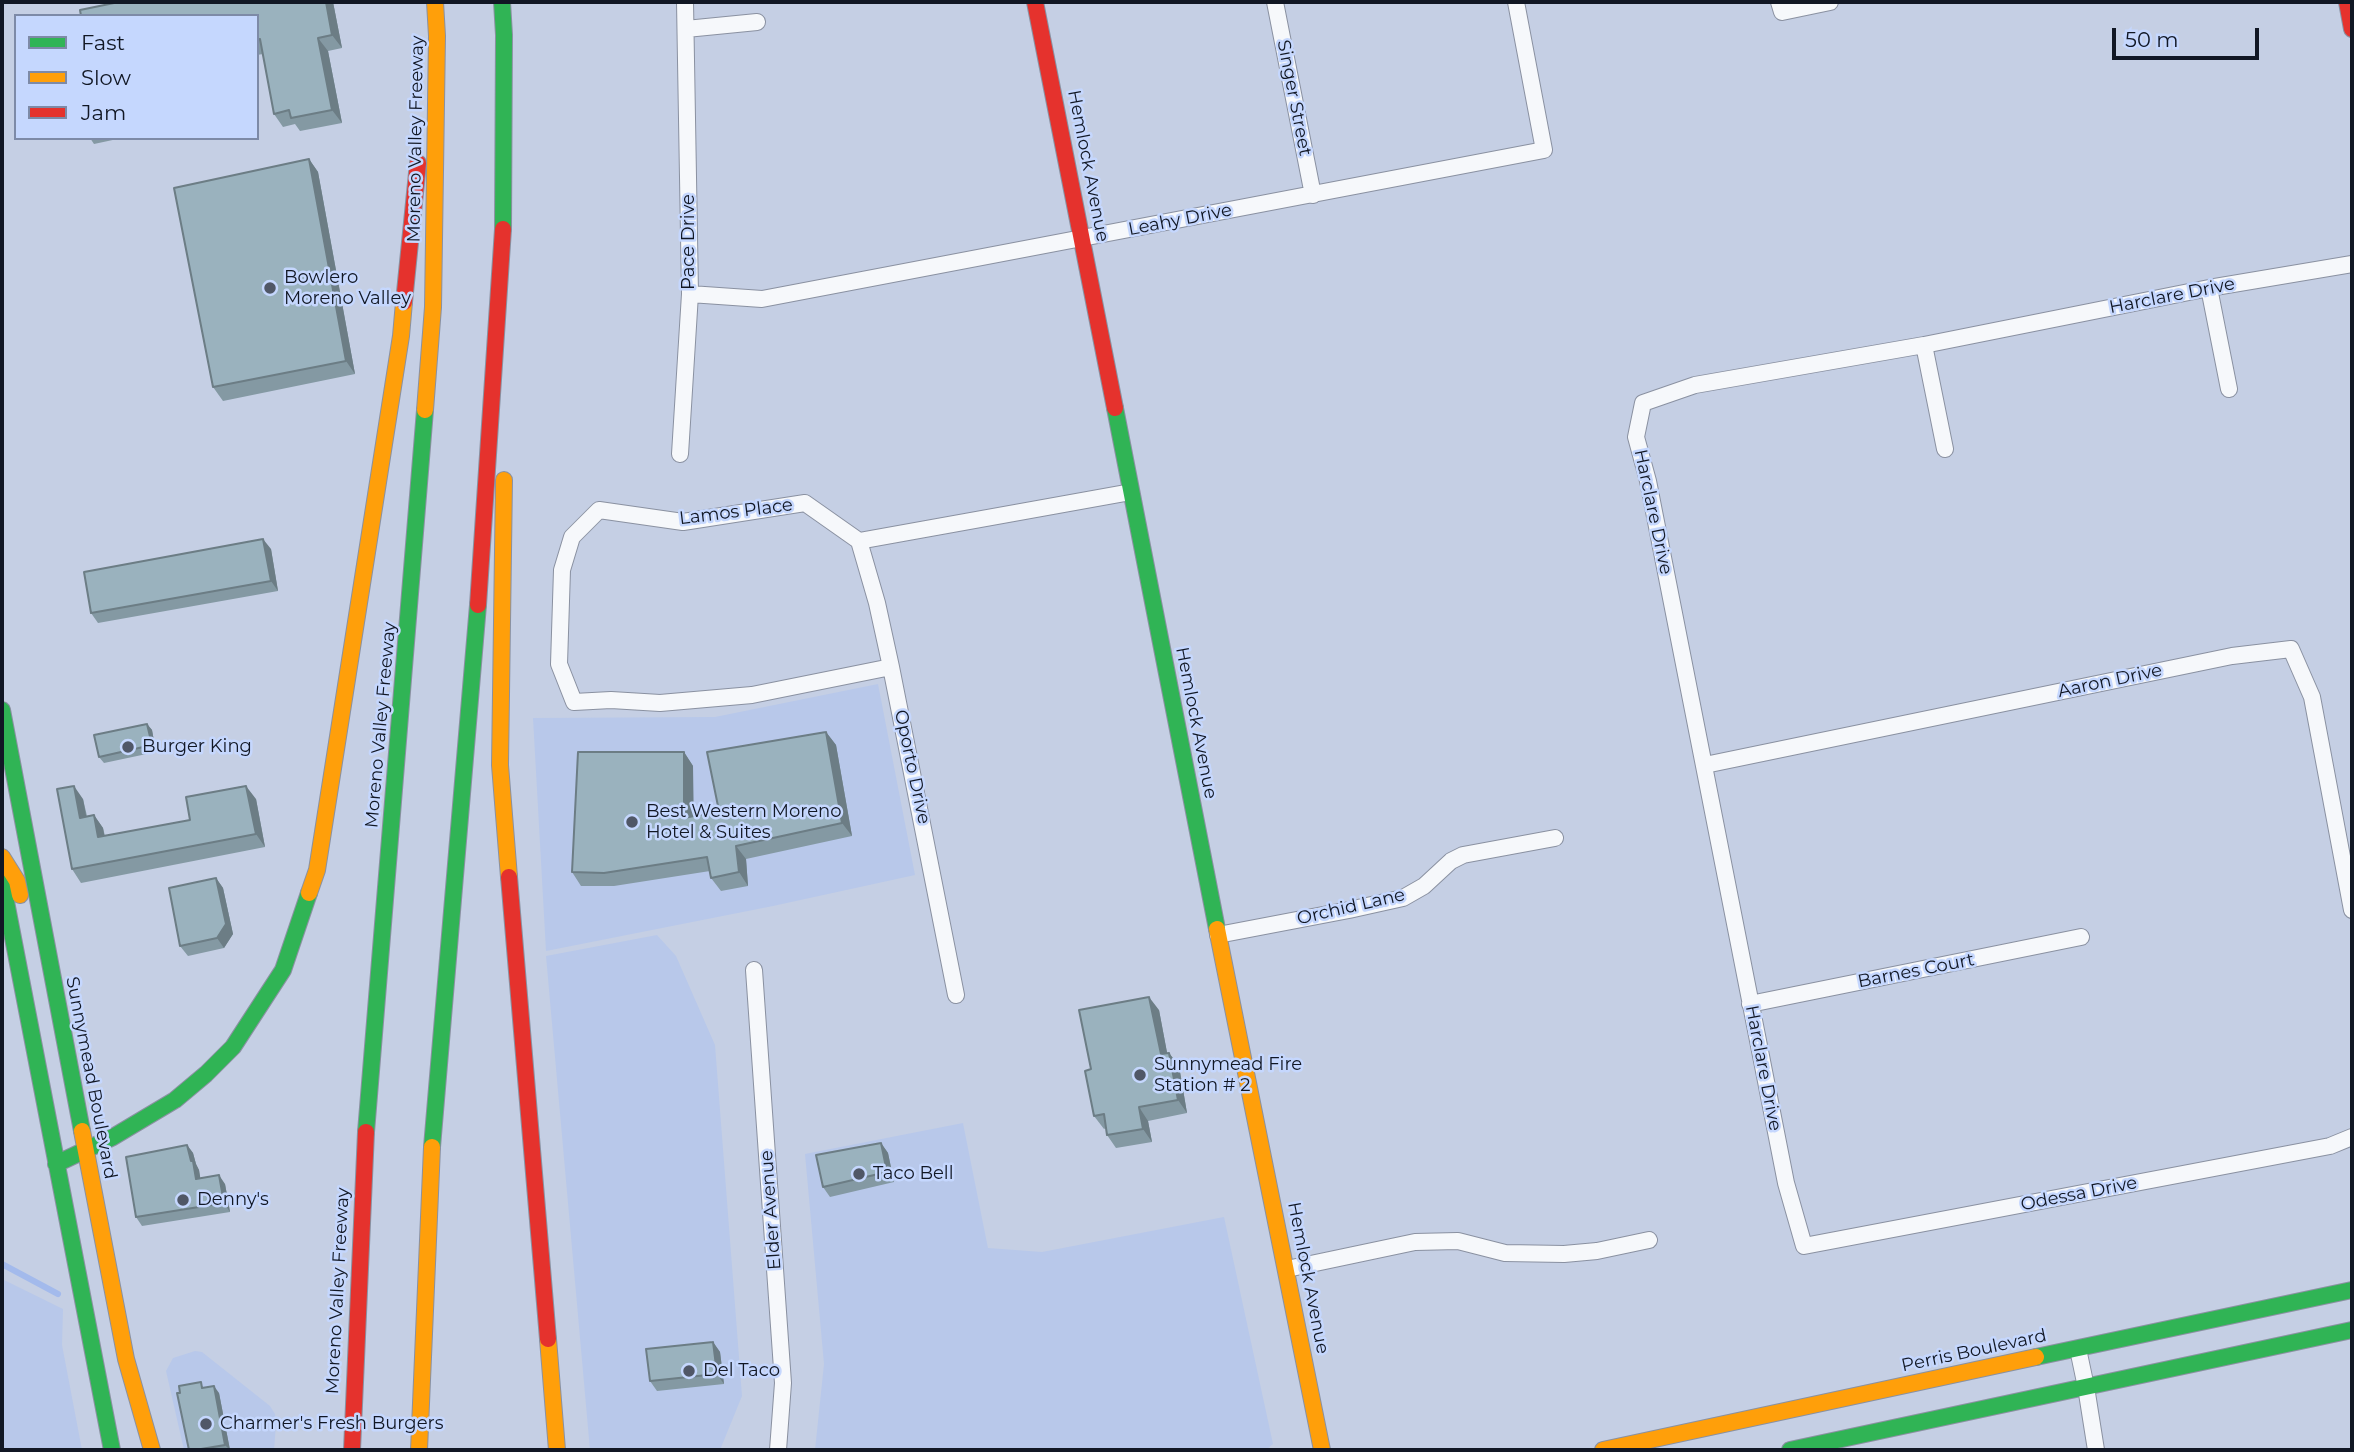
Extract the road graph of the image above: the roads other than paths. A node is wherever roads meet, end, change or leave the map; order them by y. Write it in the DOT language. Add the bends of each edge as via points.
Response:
graph roads {
  1 [pos="426,2"];
  2 [pos="435,2"];
  3 [pos="502,2"];
  4 [pos="685,2"];
  5 [pos="1035,2"];
  6 [pos="1275,2"];
  7 [pos="1516,2"];
  8 [pos="1830,2"];
  9 [pos="2347,2"];
  10 [pos="1781,7"];
  11 [pos="757,22"];
  12 [pos="687,29"];
  13 [pos="2352,29"];
  14 [pos="1313,195"];
  15 [pos="503,227"];
  16 [pos="1083,238"];
  17 [pos="2352,264"];
  18 [pos="2209,288"];
  19 [pos="690,294"];
  20 [pos="1923,345"];
  21 [pos="2229,389"];
  22 [pos="1945,449"];
  23 [pos="680,454"];
  24 [pos="1131,492"];
  25 [pos="859,541"];
  26 [pos="891,667"];
  27 [pos="2,710"];
  28 [pos="1705,765"];
  29 [pos="1555,838"];
  30 [pos="2,857"];
  31 [pos="2348,870"];
  32 [pos="2,881"];
  33 [pos="2352,910"];
  34 [pos="1218,935"];
  35 [pos="2081,937"];
  36 [pos="45,942"];
  37 [pos="754,970"];
  38 [pos="956,995"];
  39 [pos="1750,1004"];
  40 [pos="2352,1137"];
  41 [pos="85,1150"];
  42 [pos="56,1164"];
  43 [pos="1649,1240"];
  44 [pos="1804,1246"];
  45 [pos="1287,1269"];
  46 [pos="2352,1290"];
  47 [pos="2352,1330"];
  48 [pos="2078,1349"];
  49 [pos="2086,1387"];
  50 [pos="113,1450"];
  51 [pos="152,1450"];
  52 [pos="352,1450"];
  53 [pos="419,1450"];
  54 [pos="557,1450"];
  55 [pos="778,1450"];
  56 [pos="1322,1450"];
  57 [pos="1603,1450"];
  58 [pos="1790,1450"];
  59 [pos="2096,1450"];
  1 -- 41 [label="main road" via="401,336 317,870 283,970 233,1047 161,1109"];
  2 -- 52 [label="main road, Moreno Valley Freeway" via="433,307 363,1171"];
  3 -- 15 [label="main road"];
  4 -- 12 [label="street, Pace Drive"];
  5 -- 16 [label="main road, Hemlock Avenue"];
  6 -- 14 [label="street, Singer Street"];
  7 -- 14 [label="street, Leahy Drive" via="1544,150"];
  8 -- 10 [label="street"];
  9 -- 13 [label="main road"];
  11 -- 12 [label="street"];
  12 -- 19 [label="street, Pace Drive"];
  14 -- 16 [label="street, Leahy Drive"];
  15 -- 53 [label="main road" via="478,602 430,1175"];
  15 -- 54 [label="main road" via="500,765"];
  16 -- 19 [label="street, Leahy Drive" via="762,299"];
  16 -- 24 [label="main road, Hemlock Avenue"];
  17 -- 18 [label="street, Harclare Drive"];
  18 -- 20 [label="street, Harclare Drive"];
  18 -- 21 [label="street"];
  19 -- 23 [label="street, Pace Drive"];
  20 -- 22 [label="street"];
  20 -- 28 [label="street, Harclare Drive" via="1695,384 1643,403 1636,437"];
  24 -- 25 [label="street"];
  24 -- 34 [label="main road, Hemlock Avenue"];
  25 -- 26 [label="street, Oporto Drive"];
  25 -- 26 [label="street, Lamos Place" via="806,503 683,522 600,510 572,537 562,570 559,664 574,702 660,703 752,695"];
  26 -- 38 [label="street, Oporto Drive"];
  27 -- 36 [label="main road, Sunnymead Boulevard"];
  28 -- 31 [label="street, Aaron Drive" via="2232,656 2291,649 2312,697"];
  28 -- 39 [label="street, Harclare Drive"];
  29 -- 34 [label="street, Orchid Lane" via="1463,855 1403,898"];
  30 -- 36 [label="main road" via="17,881 28,932"];
  31 -- 33 [label="street"];
  32 -- 42 [label="main road"];
  34 -- 45 [label="main road, Hemlock Avenue"];
  35 -- 39 [label="street, Barnes Court"];
  36 -- 41 [label="main road, Sunnymead Boulevard"];
  37 -- 55 [label="street, Elder Avenue" via="783,1383"];
  39 -- 44 [label="street, Harclare Drive" via="1786,1183"];
  40 -- 44 [label="street, Odessa Drive" via="2330,1146"];
  41 -- 42 [label="main road"];
  41 -- 51 [label="main road, Sunnymead Boulevard" via="126,1359"];
  42 -- 50 [label="main road"];
  43 -- 45 [label="street" via="1564,1254 1505,1253 1458,1241 1415,1242"];
  45 -- 56 [label="main road, Hemlock Avenue"];
  46 -- 48 [label="main road, Perris Boulevard"];
  47 -- 49 [label="main road"];
  48 -- 49 [label="street"];
  48 -- 57 [label="main road, Perris Boulevard"];
  49 -- 58 [label="main road"];
  49 -- 59 [label="street"];
}
